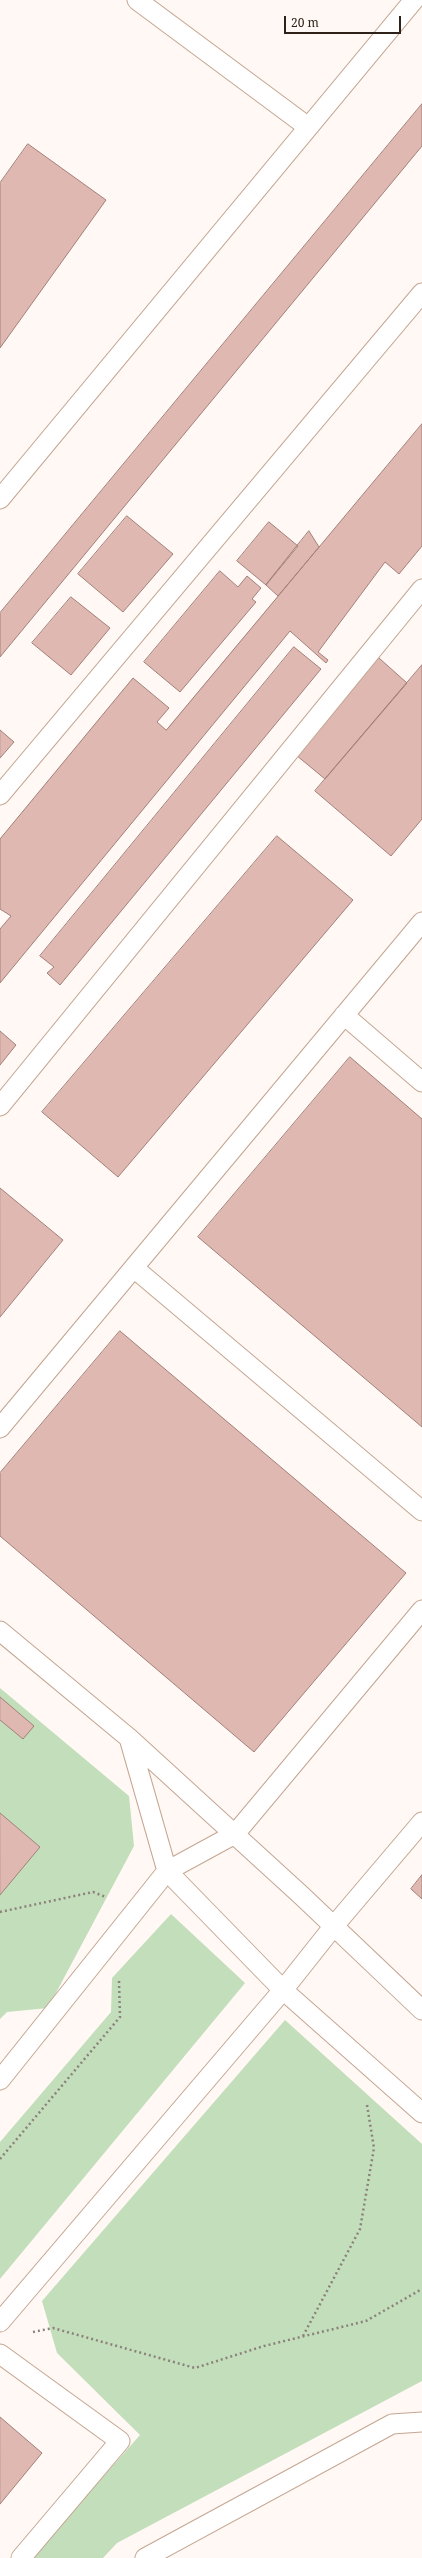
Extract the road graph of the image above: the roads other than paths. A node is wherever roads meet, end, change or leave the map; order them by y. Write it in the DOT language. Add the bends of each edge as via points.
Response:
graph roads {
  1 [pos="137,0"];
  2 [pos="414,0"];
  3 [pos="308,127"];
  4 [pos="422,293"];
  5 [pos="0,499"];
  6 [pos="422,589"];
  7 [pos="0,795"];
  8 [pos="422,922"];
  9 [pos="344,1016"];
  10 [pos="422,1082"];
  11 [pos="0,1106"];
  12 [pos="134,1268"];
  13 [pos="0,1428"];
  14 [pos="422,1511"];
  15 [pos="422,1610"];
  16 [pos="0,1631"];
  17 [pos="129,1738"];
  18 [pos="422,1822"];
  19 [pos="235,1834"];
  20 [pos="167,1871"];
  21 [pos="333,1927"];
  22 [pos="283,1990"];
  23 [pos="422,2010"];
  24 [pos="0,2080"];
  25 [pos="422,2113"];
  26 [pos="0,2322"];
  27 [pos="0,2354"];
  28 [pos="422,2422"];
  29 [pos="21,2558"];
  30 [pos="145,2558"];
  1 -- 3 [label="lane"];
  2 -- 3 [label="lane"];
  3 -- 5 [label="lane"];
  4 -- 7 [label="lane"];
  6 -- 11 [label="lane"];
  8 -- 9 [label="lane"];
  9 -- 10 [label="lane"];
  9 -- 12 [label="lane"];
  12 -- 13 [label="lane"];
  12 -- 14 [label="lane"];
  15 -- 19 [label="lane"];
  16 -- 17 [label="lane"];
  17 -- 19 [label="lane"];
  17 -- 20 [label="lane"];
  18 -- 21 [label="lane"];
  19 -- 20 [label="lane"];
  19 -- 21 [label="lane"];
  20 -- 22 [label="lane"];
  20 -- 24 [label="lane"];
  21 -- 22 [label="lane"];
  21 -- 23 [label="lane"];
  22 -- 25 [label="lane"];
  22 -- 26 [label="lane"];
  27 -- 29 [label="lane" via="120,2441"];
  28 -- 30 [label="lane" via="392,2424"];
}
